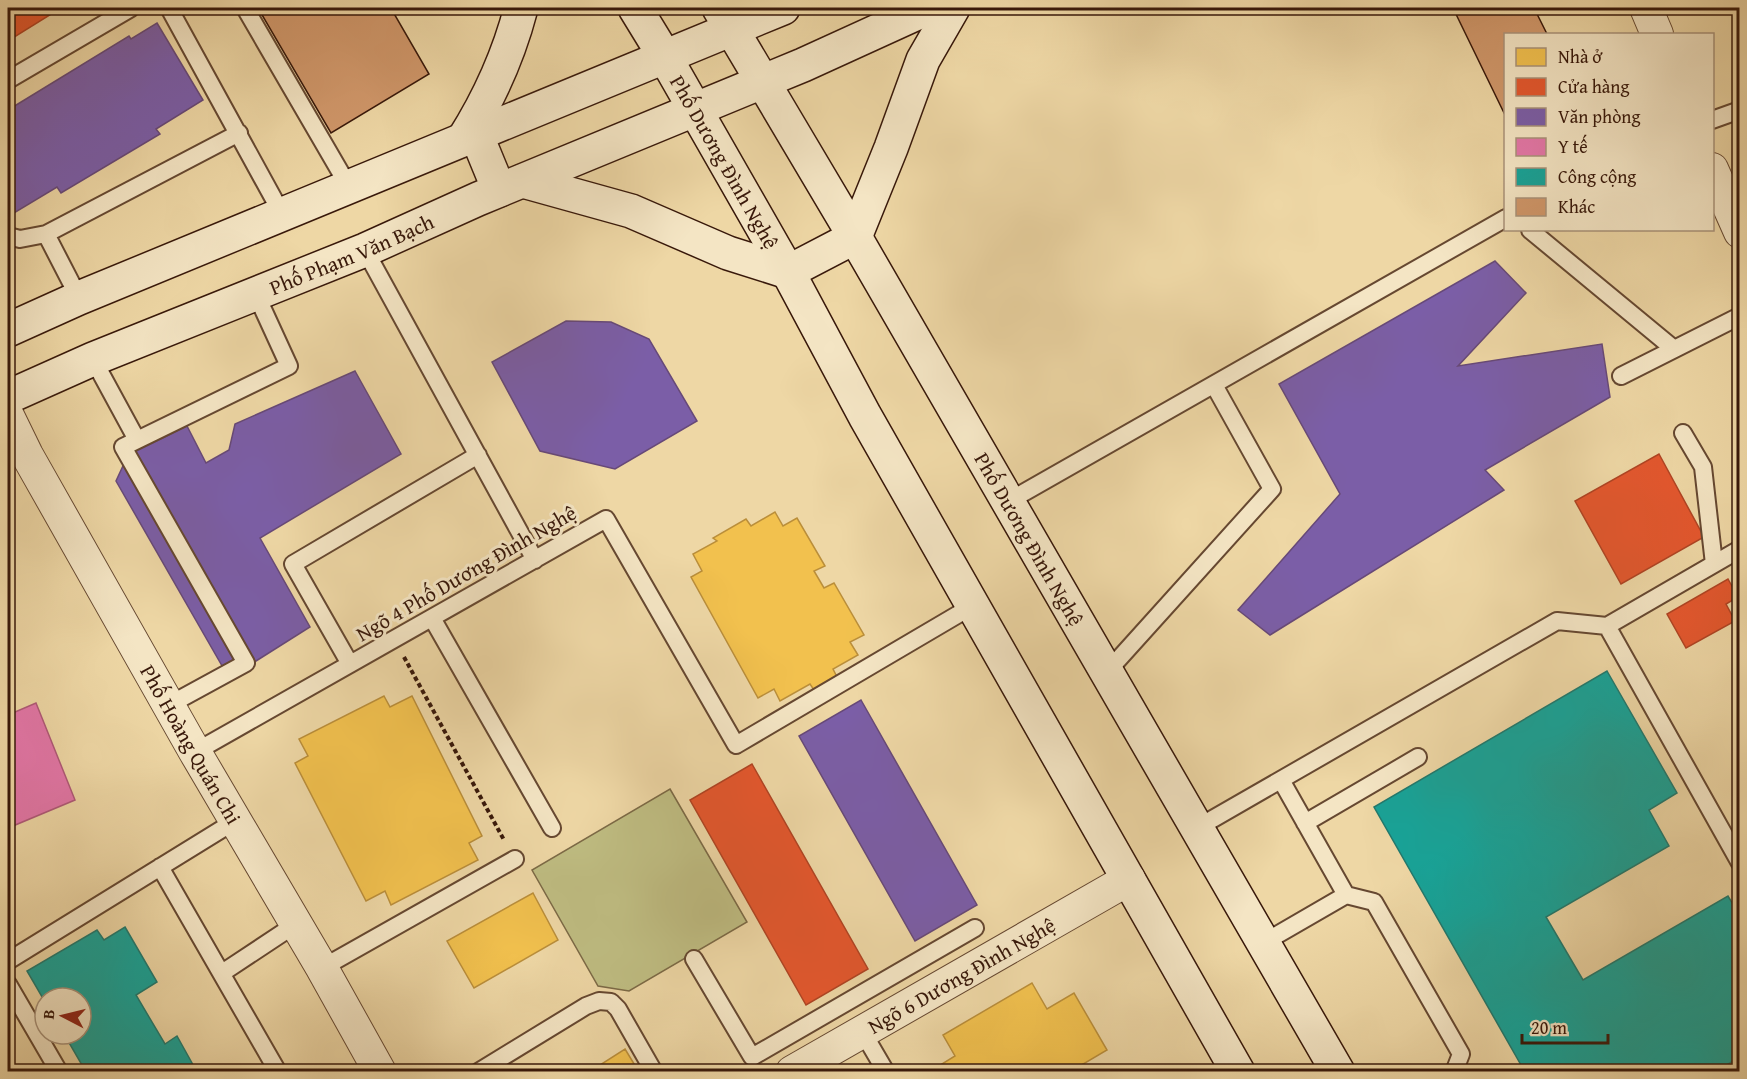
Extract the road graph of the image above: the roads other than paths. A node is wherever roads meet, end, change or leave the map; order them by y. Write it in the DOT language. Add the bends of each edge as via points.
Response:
graph roads {
  1 [pos="131,8"];
  2 [pos="169,8"];
  3 [pos="245,8"];
  4 [pos="521,8"];
  5 [pos="635,8"];
  6 [pos="783,8"];
  7 [pos="928,8"];
  8 [pos="953,8"];
  9 [pos="1646,8"];
  10 [pos="726,19"];
  11 [pos="1657,33"];
  12 [pos="665,57"];
  13 [pos="8,80"];
  14 [pos="764,81"];
  15 [pos="694,109"];
  16 [pos="1740,110"];
  17 [pos="1714,120"];
  18 [pos="239,133"];
  19 [pos="469,137"];
  20 [pos="1714,171"];
  21 [pos="511,185"];
  22 [pos="349,187"];
  23 [pos="282,214"];
  24 [pos="1504,219"];
  25 [pos="1531,231"];
  26 [pos="1740,232"];
  27 [pos="46,234"];
  28 [pos="8,236"];
  29 [pos="855,237"];
  30 [pos="365,250"];
  31 [pos="788,272"];
  32 [pos="256,294"];
  33 [pos="79,297"];
  34 [pos="1740,316"];
  35 [pos="8,330"];
  36 [pos="1674,349"];
  37 [pos="93,359"];
  38 [pos="1621,376"];
  39 [pos="1214,385"];
  40 [pos="8,397"];
  41 [pos="8,416"];
  42 [pos="1683,433"];
  43 [pos="137,440"];
  44 [pos="478,455"];
  45 [pos="1009,501"];
  46 [pos="1740,549"];
  47 [pos="535,560"];
  48 [pos="1714,564"];
  49 [pos="974,606"];
  50 [pos="432,618"];
  51 [pos="1607,626"];
  52 [pos="350,664"];
  53 [pos="1107,672"];
  54 [pos="169,705"];
  55 [pos="195,752"];
  56 [pos="1418,757"];
  57 [pos="1281,780"];
  58 [pos="235,821"];
  59 [pos="1305,823"];
  60 [pos="552,828"];
  61 [pos="1197,828"];
  62 [pos="515,859"];
  63 [pos="1740,863"];
  64 [pos="160,867"];
  65 [pos="1129,879"];
  66 [pos="1346,895"];
  67 [pos="296,924"];
  68 [pos="975,928"];
  69 [pos="1263,943"];
  70 [pos="694,959"];
  71 [pos="8,961"];
  72 [pos="322,968"];
  73 [pos="222,973"];
  74 [pos="8,984"];
  75 [pos="12,1003"];
  76 [pos="862,1031"];
  77 [pos="58,1070"];
  78 [pos="278,1071"];
  79 [pos="380,1071"];
  80 [pos="478,1071"];
  81 [pos="654,1071"];
  82 [pos="792,1071"];
  83 [pos="886,1071"];
  84 [pos="1238,1071"];
  85 [pos="1338,1071"];
  86 [pos="1454,1071"];
  1 -- 13 [label="lane"];
  2 -- 18 [label="lane"];
  3 -- 22 [label="lane"];
  4 -- 19 [label="main road" via="494,85"];
  5 -- 12 [label="main road, Phố Dương Đình Nghệ"];
  6 -- 10 [label="main road"];
  7 -- 14 [label="main road, Phố Phạm Văn Bạch"];
  8 -- 29 [label="main road" via="923,60"];
  9 -- 11 [label="street"];
  10 -- 12 [label="main road"];
  10 -- 14 [label="main road, Phố Dương Đình Nghệ"];
  12 -- 15 [label="main road, Phố Dương Đình Nghệ"];
  12 -- 19 [label="main road"];
  14 -- 15 [label="main road, Phố Phạm Văn Bạch"];
  14 -- 29 [label="main road, Phố Dương Đình Nghệ"];
  15 -- 21 [label="main road, Phố Phạm Văn Bạch"];
  15 -- 31 [label="main road, Phố Dương Đình Nghệ"];
  16 -- 17 [label="lane"];
  18 -- 23 [label="lane"];
  18 -- 27 [label="lane"];
  19 -- 21 [label="main road"];
  19 -- 22 [label="main road"];
  20 -- 26 [label="street"];
  21 -- 30 [label="main road, Phố Phạm Văn Bạch"];
  21 -- 31 [label="main road" via="631,211 728,253"];
  22 -- 23 [label="main road"];
  23 -- 33 [label="main road"];
  24 -- 39 [label="lane"];
  25 -- 36 [label="lane"];
  27 -- 28 [label="lane" via="20,239"];
  27 -- 33 [label="lane"];
  29 -- 31 [label="main road"];
  29 -- 45 [label="main road, Phố Dương Đình Nghệ"];
  30 -- 32 [label="main road, Phố Phạm Văn Bạch"];
  30 -- 44 [label="lane"];
  31 -- 49 [label="main road, Phố Dương Đình Nghệ"];
  32 -- 37 [label="main road, Phố Phạm Văn Bạch"];
  32 -- 43 [label="lane" via="289,366"];
  33 -- 35 [label="main road"];
  34 -- 36 [label="lane"];
  36 -- 38 [label="lane"];
  37 -- 40 [label="main road, Phố Phạm Văn Bạch"];
  37 -- 43 [label="lane"];
  39 -- 45 [label="lane"];
  39 -- 53 [label="lane" via="1272,489"];
  41 -- 54 [label="street, Phố Hoàng Quán Chi"];
  42 -- 48 [label="lane" via="1703,467"];
  43 -- 54 [label="lane" via="123,447 246,663"];
  44 -- 47 [label="lane"];
  44 -- 52 [label="lane" via="293,564"];
  45 -- 53 [label="main road, Phố Dương Đình Nghệ"];
  46 -- 48 [label="lane"];
  47 -- 49 [label="lane, Ngõ 4 Phố Dương Đình Nghệ" via="606,519 736,745"];
  47 -- 50 [label="lane, Ngõ 4 Phố Dương Đình Nghệ"];
  48 -- 51 [label="lane"];
  49 -- 65 [label="main road, Phố Dương Đình Nghệ"];
  50 -- 52 [label="lane, Ngõ 4 Phố Dương Đình Nghệ"];
  50 -- 60 [label="lane"];
  51 -- 57 [label="lane" via="1557,621"];
  51 -- 63 [label="lane"];
  52 -- 55 [label="lane, Ngõ 4 Phố Dương Đình Nghệ"];
  53 -- 61 [label="main road, Phố Dương Đình Nghệ"];
  54 -- 55 [label="street, Phố Hoàng Quán Chi"];
  55 -- 58 [label="street, Phố Hoàng Quán Chi"];
  56 -- 59 [label="lane"];
  57 -- 59 [label="lane"];
  57 -- 61 [label="lane"];
  58 -- 64 [label="lane"];
  58 -- 67 [label="street, Phố Hoàng Quán Chi"];
  59 -- 66 [label="lane"];
  61 -- 69 [label="main road, Phố Dương Đình Nghệ"];
  62 -- 72 [label="lane"];
  64 -- 71 [label="lane"];
  64 -- 73 [label="lane"];
  65 -- 76 [label="street, Ngõ 6 Dương Đình Nghệ"];
  65 -- 84 [label="main road, Phố Dương Đình Nghệ"];
  66 -- 69 [label="lane"];
  66 -- 86 [label="lane" via="1374,902 1461,1054"];
  67 -- 72 [label="street, Phố Hoàng Quán Chi"];
  67 -- 73 [label="lane"];
  68 -- 70 [label="lane" via="752,1057"];
  69 -- 85 [label="main road, Phố Dương Đình Nghệ"];
  72 -- 79 [label="street, Phố Hoàng Quán Chi"];
  73 -- 78 [label="lane"];
  74 -- 75 [label="lane"];
  75 -- 77 [label="lane"];
  76 -- 82 [label="street, Ngõ 6 Dương Đình Nghệ"];
  76 -- 83 [label="lane"];
  80 -- 81 [label="lane" via="599,1001 611,1002 618,1009"];
}
